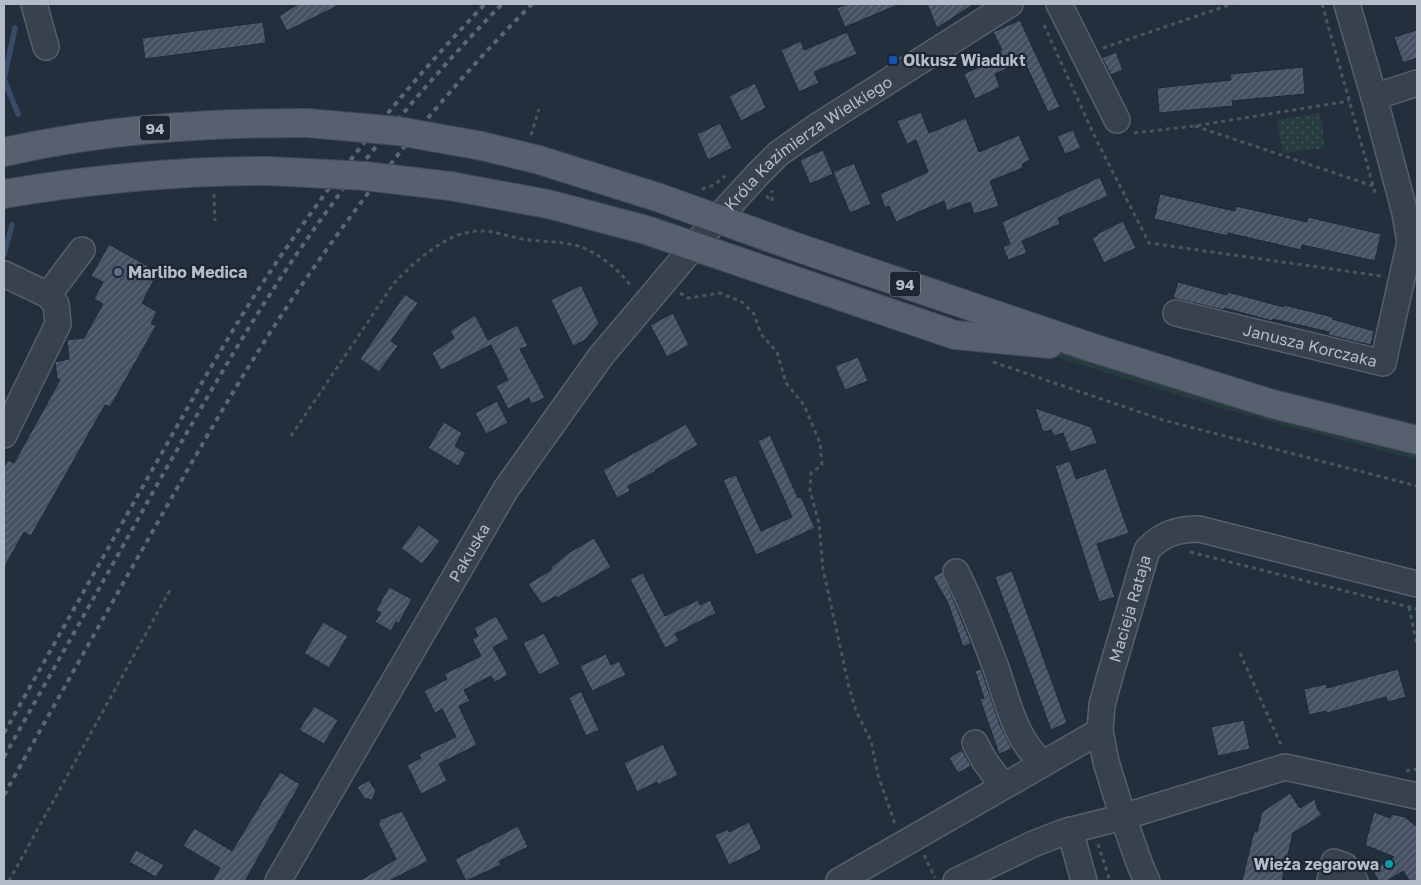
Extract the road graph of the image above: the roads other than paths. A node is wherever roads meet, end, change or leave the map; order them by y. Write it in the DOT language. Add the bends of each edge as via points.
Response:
graph roads {
  1 [pos="34,4"];
  2 [pos="1010,4"];
  3 [pos="1060,4"];
  4 [pos="1347,4"];
  5 [pos="46,47"];
  6 [pos="1417,83"];
  7 [pos="1374,98"];
  8 [pos="1115,130"];
  9 [pos="4,152"];
  10 [pos="4,194"];
  11 [pos="1411,211"];
  12 [pos="717,219"];
  13 [pos="1414,244"];
  14 [pos="693,246"];
  15 [pos="82,250"];
  16 [pos="10,277"];
  17 [pos="48,295"];
  18 [pos="1176,313"];
  19 [pos="1093,348"];
  20 [pos="4,435"];
  21 [pos="1417,440"];
  22 [pos="956,572"];
  23 [pos="1417,584"];
  24 [pos="1100,731"];
  25 [pos="976,743"];
  26 [pos="1043,764"];
  27 [pos="1003,786"];
  28 [pos="1417,796"];
  29 [pos="1123,816"];
  30 [pos="1070,830"];
  31 [pos="278,881"];
  32 [pos="838,881"];
  33 [pos="956,881"];
  34 [pos="1084,881"];
  35 [pos="1148,881"];
  36 [pos="1330,881"];
  37 [pos="1355,881"];
  1 -- 5 [label="street"];
  2 -- 12 [label="street, Króla Kazimierza Wielkiego" via="790,144"];
  3 -- 8 [label="street"];
  4 -- 7 [label="street, Janusza Korczaka"];
  6 -- 7 [label="street"];
  7 -- 11 [label="street, Janusza Korczaka"];
  9 -- 12 [label="main road, 94, bridge" via="84,136 193,125 307,123 391,130 539,160"];
  10 -- 14 [label="main road, 94, bridge" via="134,176 194,172 357,175 450,186 548,204"];
  11 -- 13 [label="street, Janusza Korczaka"];
  12 -- 14 [label="street, Króla Kazimierza Wielkiego"];
  12 -- 19 [label="main road, 94"];
  13 -- 18 [label="street, Janusza Korczaka" via="1383,363"];
  14 -- 19 [label="main road, 94" via="955,336"];
  14 -- 31 [label="street, Pakuska" via="600,356 506,489"];
  15 -- 17 [label="street"];
  16 -- 17 [label="street"];
  17 -- 20 [label="street" via="56,304 58,324"];
  19 -- 21 [label="main road, 94" via="1268,403"];
  22 -- 26 [label="street" via="1020,736"];
  23 -- 24 [label="street, Macieja Rataja" via="1199,529 1168,533 1147,550 1106,688"];
  24 -- 26 [label="street"];
  24 -- 29 [label="street, Macieja Rataja"];
  25 -- 27 [label="street"];
  26 -- 27 [label="street"];
  27 -- 32 [label="street"];
  28 -- 29 [label="street" via="1285,767"];
  29 -- 30 [label="street"];
  29 -- 35 [label="street, Macieja Rataja"];
  30 -- 33 [label="street"];
  30 -- 34 [label="street"];
  36 -- 37 [label="street" via="1334,862 1345,866"];
}
